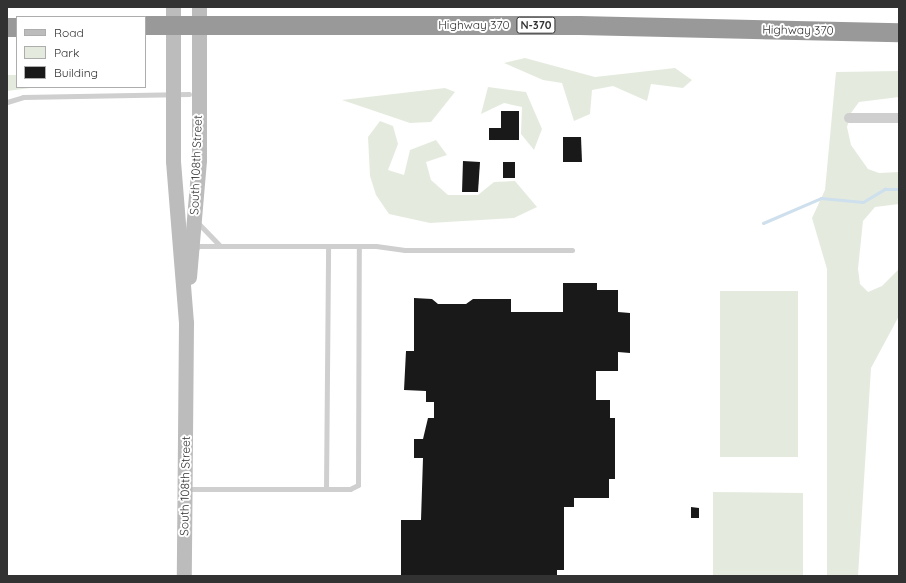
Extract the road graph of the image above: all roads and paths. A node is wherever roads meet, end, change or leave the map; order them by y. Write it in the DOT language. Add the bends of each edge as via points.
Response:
graph roads {
  1 [pos="173,16"];
  2 [pos="199,16"];
  3 [pos="146,26"];
  4 [pos="899,32"];
  5 [pos="173,94"];
  6 [pos="189,94"];
  7 [pos="7,102"];
  8 [pos="849,118"];
  9 [pos="899,118"];
  10 [pos="195,215"];
  11 [pos="219,246"];
  12 [pos="328,246"];
  13 [pos="359,246"];
  14 [pos="572,250"];
  15 [pos="191,255"];
  16 [pos="186,323"];
  17 [pos="185,489"];
  18 [pos="326,489"];
  19 [pos="184,576"];
  1 -- 2 [label="highway, Highway 370 / N-370"];
  1 -- 3 [label="highway, Highway 370 / N-370"];
  1 -- 5 [label="street, South 108th Street"];
  2 -- 4 [label="highway, Highway 370 / N-370"];
  2 -- 10 [label="street, South 108th Street" via="199,160"];
  5 -- 6 [label="lane"];
  5 -- 7 [label="lane" via="23,97"];
  5 -- 16 [label="street, South 108th Street" via="173,162"];
  8 -- 9 [label="street"];
  10 -- 11 [label="lane"];
  10 -- 15 [label="street, South 108th Street"];
  11 -- 12 [label="lane"];
  11 -- 15 [label="lane" via="199,246"];
  12 -- 13 [label="lane"];
  12 -- 18 [label="lane"];
  13 -- 14 [label="lane" via="405,250"];
  13 -- 18 [label="lane" via="360,480 353,488"];
  15 -- 16 [label="street, South 108th Street"];
  16 -- 17 [label="street, South 108th Street"];
  17 -- 18 [label="lane"];
  17 -- 19 [label="street, South 108th Street"];
}
